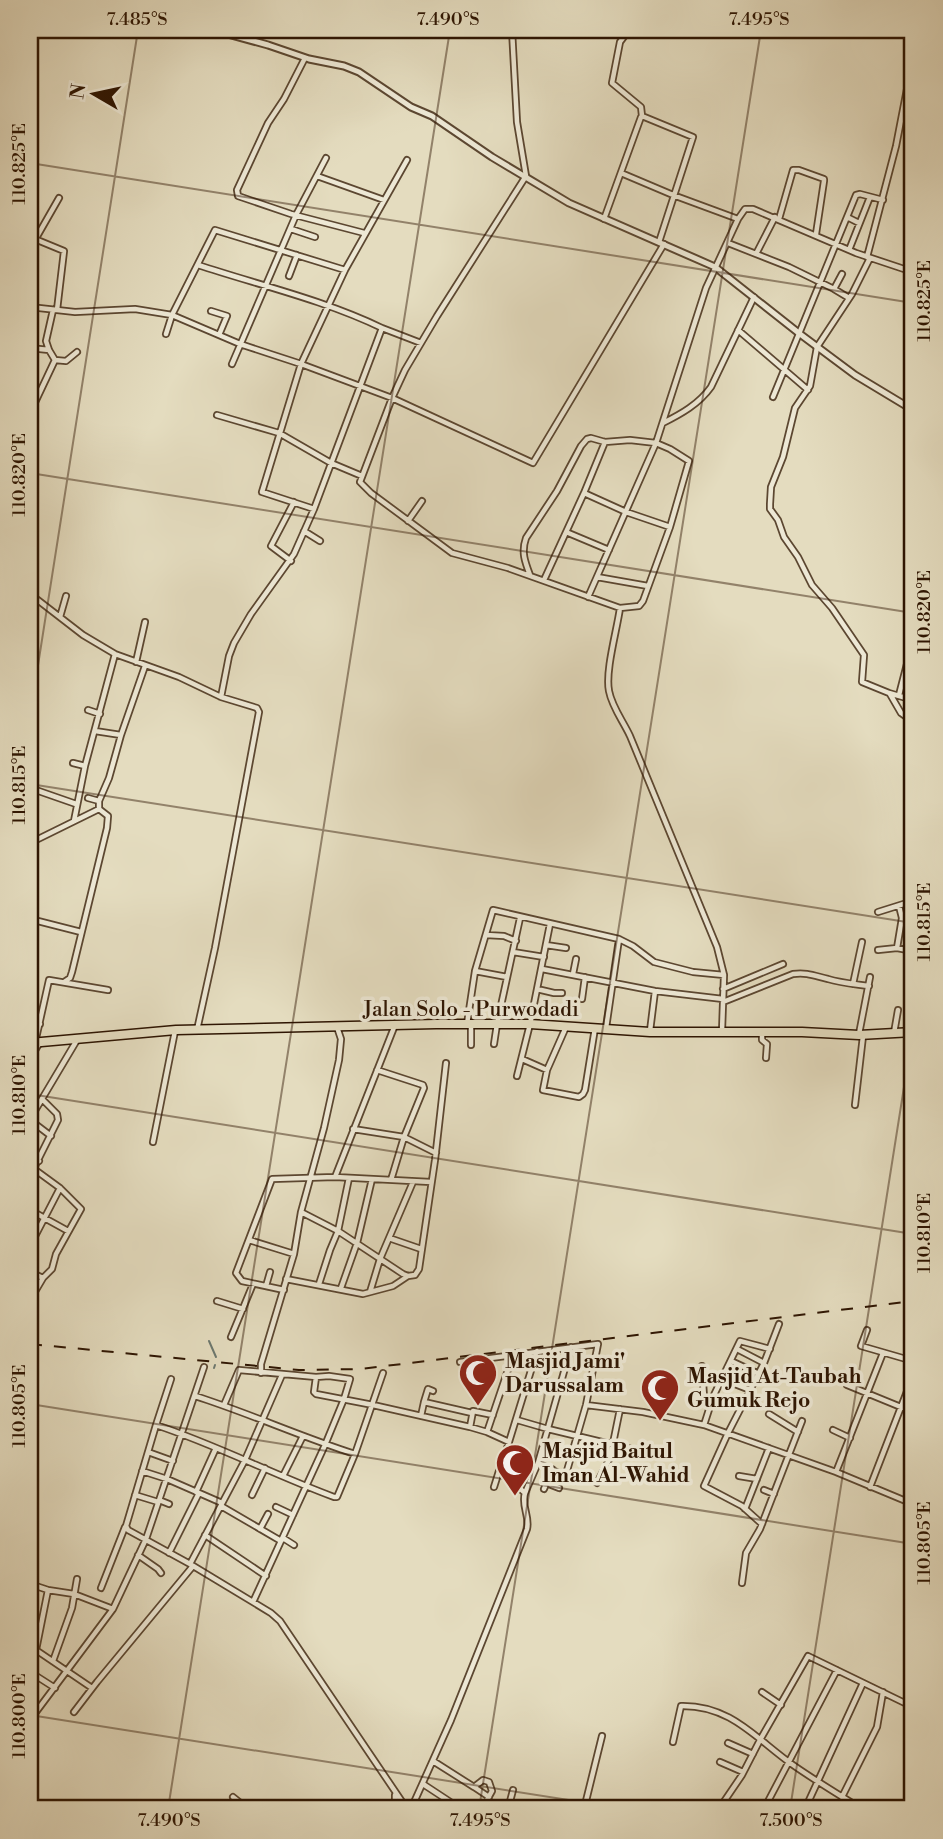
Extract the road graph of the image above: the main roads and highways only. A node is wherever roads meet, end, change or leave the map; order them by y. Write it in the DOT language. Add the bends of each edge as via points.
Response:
graph roads {
  1 [pos="913,1032"];
  2 [pos="35,1043"];
  1 -- 2 [label="main road, Jalan Solo - Purwodadi" via="861,1035 650,1032 530,1024 395,1025 176,1030"];
}
